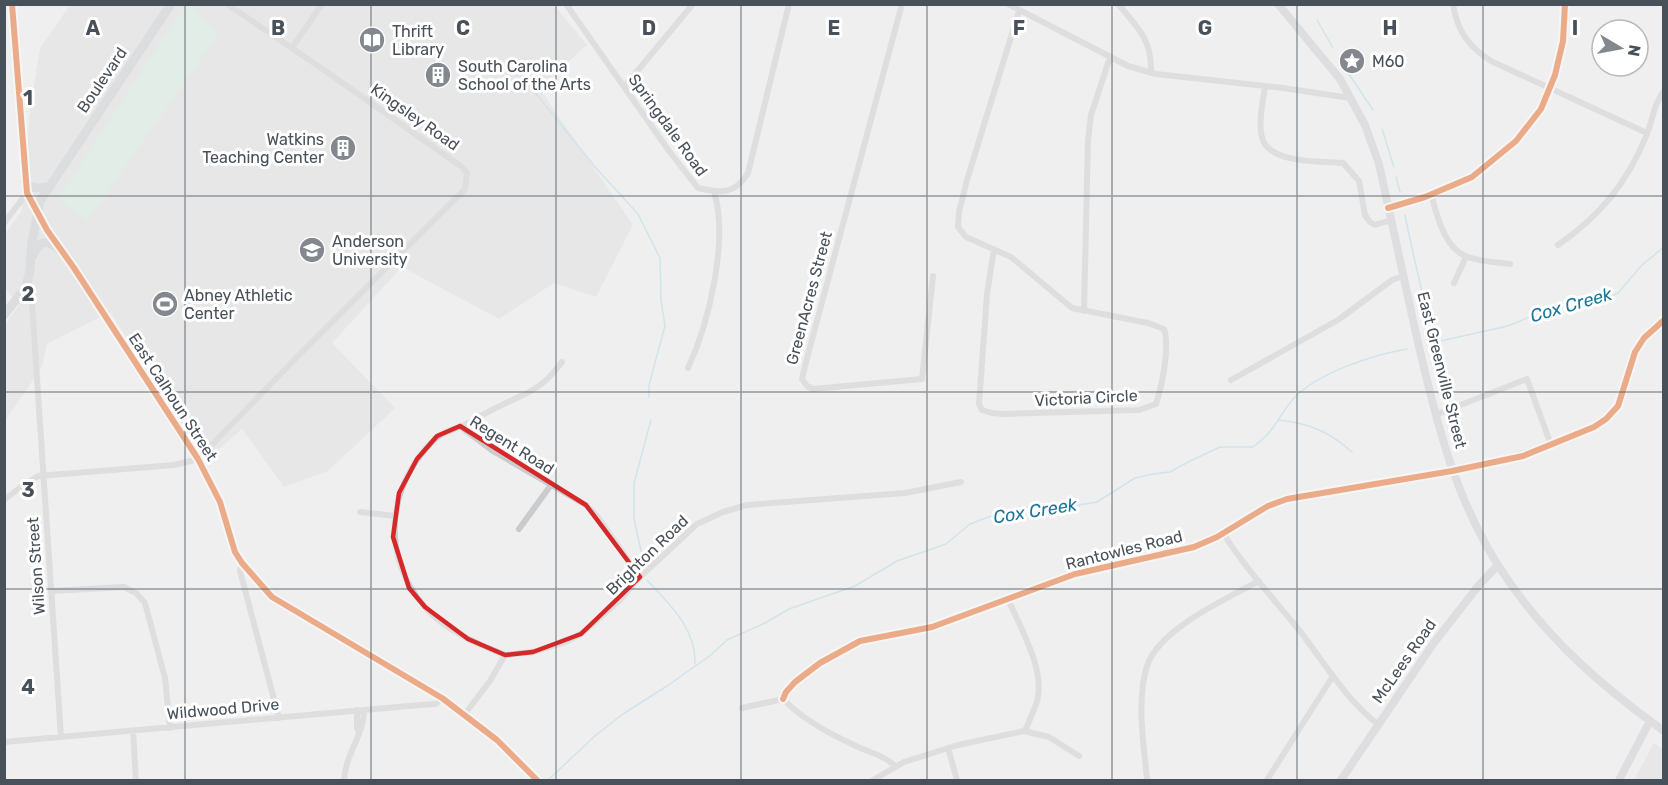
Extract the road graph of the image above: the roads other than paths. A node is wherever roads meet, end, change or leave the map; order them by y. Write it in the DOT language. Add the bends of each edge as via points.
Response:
graph roads {
  1 [pos="12,4"];
  2 [pos="171,4"];
  3 [pos="227,4"];
  4 [pos="322,4"];
  5 [pos="566,4"];
  6 [pos="693,4"];
  7 [pos="789,4"];
  8 [pos="902,4"];
  9 [pos="1008,4"];
  10 [pos="1118,4"];
  11 [pos="1453,4"];
  12 [pos="1565,4"];
  13 [pos="1281,6"];
  14 [pos="1019,10"];
  15 [pos="292,48"];
  16 [pos="1110,57"];
  17 [pos="1151,73"];
  18 [pos="1265,86"];
  19 [pos="624,87"];
  20 [pos="1549,89"];
  21 [pos="1664,91"];
  22 [pos="1350,98"];
  23 [pos="1647,134"];
  24 [pos="25,181"];
  25 [pos="48,187"];
  26 [pos="714,192"];
  27 [pos="27,193"];
  28 [pos="1431,194"];
  29 [pos="1388,208"];
  30 [pos="38,214"];
  31 [pos="1391,220"];
  32 [pos="4,223"];
  33 [pos="1558,245"];
  34 [pos="994,249"];
  35 [pos="63,252"];
  36 [pos="32,257"];
  37 [pos="1466,257"];
  38 [pos="1510,264"];
  39 [pos="933,276"];
  40 [pos="1403,276"];
  41 [pos="1454,283"];
  42 [pos="26,287"];
  43 [pos="1084,311"];
  44 [pos="4,315"];
  45 [pos="1664,320"];
  46 [pos="562,362"];
  47 [pos="688,368"];
  48 [pos="1231,380"];
  49 [pos="1435,415"];
  50 [pos="460,426"];
  51 [pos="1551,445"];
  52 [pos="198,459"];
  53 [pos="1452,471"];
  54 [pos="44,476"];
  55 [pos="961,482"];
  56 [pos="551,485"];
  57 [pos="4,500"];
  58 [pos="360,512"];
  59 [pos="395,516"];
  60 [pos="519,530"];
  61 [pos="1223,532"];
  62 [pos="242,563"];
  63 [pos="1498,565"];
  64 [pos="640,577"];
  65 [pos="1259,581"];
  66 [pos="52,591"];
  67 [pos="1008,599"];
  68 [pos="505,655"];
  69 [pos="1333,676"];
  70 [pos="442,699"];
  71 [pos="783,699"];
  72 [pos="742,708"];
  73 [pos="360,710"];
  74 [pos="464,715"];
  75 [pos="279,718"];
  76 [pos="1650,721"];
  77 [pos="1379,724"];
  78 [pos="170,728"];
  79 [pos="133,731"];
  80 [pos="1025,731"];
  81 [pos="1664,731"];
  82 [pos="61,737"];
  83 [pos="4,742"];
  84 [pos="948,748"];
  85 [pos="1079,756"];
  86 [pos="895,766"];
  87 [pos="136,780"];
  88 [pos="344,780"];
  89 [pos="537,780"];
  90 [pos="873,780"];
  91 [pos="957,780"];
  92 [pos="1147,780"];
  93 [pos="1267,780"];
  94 [pos="1341,780"];
  95 [pos="1618,780"];
  1 -- 24 [label="street, East Calhoun Street"];
  2 -- 25 [label="main road, Boulevard"];
  3 -- 15 [label="street, Kingsley Road"];
  4 -- 15 [label="street"];
  5 -- 19 [label="street, Springdale Road"];
  6 -- 19 [label="street"];
  7 -- 26 [label="street, Springdale Road" via="748,173 731,190"];
  8 -- 39 [label="street, GreenAcres Street" via="806,362 802,379 807,386 813,389 922,379"];
  9 -- 14 [label="street"];
  10 -- 17 [label="street" via="1144,34"];
  11 -- 20 [label="street" via="1455,19 1474,50"];
  12 -- 20 [label="street" via="1563,41"];
  13 -- 22 [label="street, East Greenville Street" via="1340,78"];
  14 -- 16 [label="street"];
  14 -- 34 [label="street" via="959,212 958,227 966,237"];
  15 -- 52 [label="street, Kingsley Road" via="462,167 467,181 465,189"];
  16 -- 17 [label="street"];
  16 -- 43 [label="street" via="1091,115 1088,140"];
  17 -- 18 [label="street"];
  18 -- 22 [label="street"];
  18 -- 31 [label="street" via="1262,136 1271,152 1281,157 1343,163 1359,181 1365,215 1370,222 1375,225"];
  19 -- 26 [label="street, Springdale Road" via="698,188"];
  20 -- 23 [label="street"];
  20 -- 28 [label="street" via="1540,110 1516,141 1472,177"];
  21 -- 23 [label="street" via="1658,98"];
  22 -- 29 [label="street, East Greenville Street" via="1372,143"];
  23 -- 33 [label="street" via="1605,206"];
  24 -- 25 [label="main road" via="34,188"];
  24 -- 27 [label="street, East Calhoun Street"];
  25 -- 30 [label="main road, Boulevard"];
  26 -- 47 [label="street" via="719,207 717,265 697,350"];
  27 -- 30 [label="street, East Calhoun Street"];
  27 -- 32 [label="street"];
  28 -- 29 [label="street"];
  28 -- 37 [label="street" via="1443,232"];
  29 -- 31 [label="street, East Greenville Street"];
  30 -- 35 [label="street, East Calhoun Street"];
  30 -- 36 [label="main road, Boulevard"];
  31 -- 40 [label="street, East Greenville Street"];
  34 -- 43 [label="street, Victoria Circle" via="1011,257 1072,308"];
  34 -- 43 [label="street, Victoria Circle" via="979,393 982,410 1003,414 1104,412 1139,410 1156,404 1167,338 1164,329"];
  35 -- 36 [label="main road" via="42,242"];
  35 -- 52 [label="street, East Calhoun Street"];
  36 -- 42 [label="main road, Boulevard"];
  37 -- 38 [label="street"];
  37 -- 41 [label="street"];
  40 -- 48 [label="street" via="1338,320"];
  40 -- 49 [label="street, East Greenville Street"];
  42 -- 44 [label="main road"];
  42 -- 54 [label="street, Wilson Street" via="32,304"];
  45 -- 51 [label="street" via="1635,352 1621,400 1611,415 1594,427"];
  46 -- 50 [label="street" via="538,387"];
  49 -- 51 [label="street" via="1527,379"];
  49 -- 53 [label="street, East Greenville Street"];
  50 -- 56 [label="street, Regent Road" via="493,451"];
  50 -- 59 [label="street, Regent Road" via="437,436 417,459 399,493"];
  51 -- 53 [label="street" via="1523,456"];
  52 -- 54 [label="street" via="174,465"];
  52 -- 62 [label="street, East Calhoun Street" via="220,502"];
  53 -- 61 [label="street, Rantowles Road" via="1287,499"];
  53 -- 63 [label="street, East Greenville Street"];
  54 -- 57 [label="street" via="38,476"];
  54 -- 66 [label="street, Wilson Street"];
  55 -- 64 [label="street, Brighton Road" via="905,493 739,507 697,524"];
  56 -- 60 [label="street"];
  56 -- 64 [label="street, Regent Road" via="597,516"];
  58 -- 59 [label="street"];
  59 -- 68 [label="street, Regent Road" via="393,537 400,567 425,608 468,639"];
  61 -- 65 [label="street"];
  61 -- 67 [label="street, Rantowles Road" via="1194,547 1075,574"];
  62 -- 70 [label="street, East Calhoun Street" via="272,597"];
  62 -- 75 [label="street" via="240,572"];
  63 -- 76 [label="street, East Greenville Street" via="1560,645"];
  63 -- 77 [label="street, McLees Road" via="1433,644"];
  64 -- 68 [label="street, Brighton Road" via="581,634 533,652"];
  65 -- 69 [label="street"];
  65 -- 92 [label="street" via="1184,623 1159,644 1148,664 1142,705"];
  66 -- 78 [label="street" via="124,587 141,598 162,668"];
  66 -- 82 [label="street, Wilson Street"];
  67 -- 71 [label="street, Rantowles Road" via="932,627 860,641 820,663 795,682"];
  67 -- 80 [label="street" via="1039,682 1038,699"];
  68 -- 74 [label="street"];
  69 -- 77 [label="street" via="1366,715"];
  69 -- 93 [label="street"];
  70 -- 73 [label="street, Wildwood Drive" via="436,704"];
  70 -- 74 [label="street, East Calhoun Street"];
  71 -- 72 [label="street"];
  71 -- 86 [label="street" via="817,725 854,746 885,757"];
  73 -- 75 [label="street, Wildwood Drive"];
  73 -- 88 [label="street" via="359,733 346,762"];
  74 -- 89 [label="street, East Calhoun Street" via="497,740"];
  75 -- 78 [label="street, Wildwood Drive"];
  76 -- 81 [label="street, East Greenville Street"];
  76 -- 95 [label="street"];
  77 -- 94 [label="street, McLees Road"];
  78 -- 79 [label="street, Wildwood Drive"];
  79 -- 82 [label="street, Wildwood Drive"];
  79 -- 87 [label="street"];
  80 -- 84 [label="street"];
  80 -- 85 [label="street" via="1049,737"];
  82 -- 83 [label="street, Wildwood Drive"];
  84 -- 86 [label="street"];
  84 -- 91 [label="street"];
  86 -- 90 [label="street"];
}
